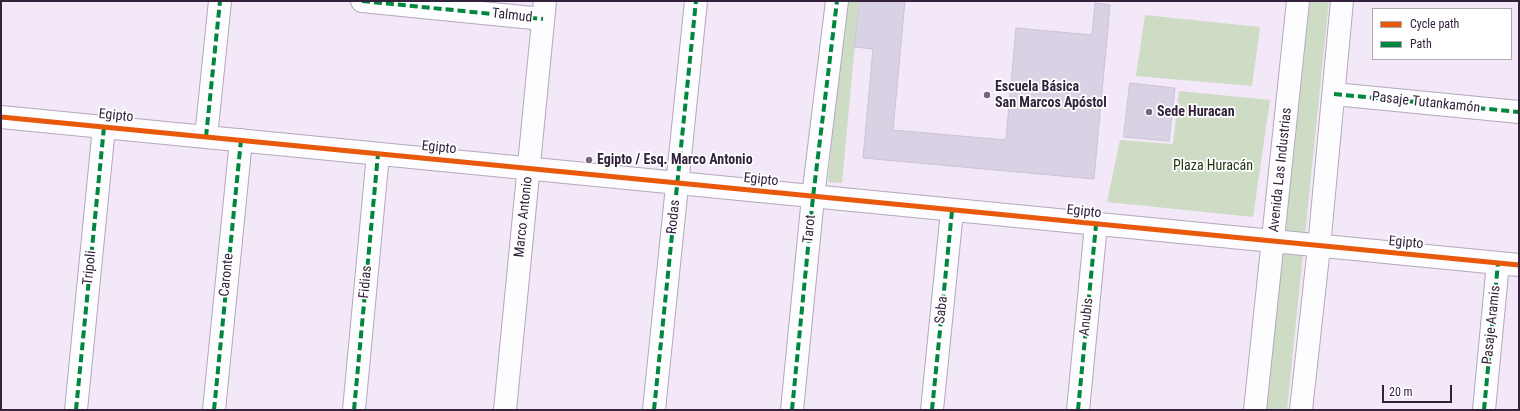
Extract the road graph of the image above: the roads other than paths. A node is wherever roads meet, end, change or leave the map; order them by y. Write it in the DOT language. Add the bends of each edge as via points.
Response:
graph roads {
  1 [pos="220,1"];
  2 [pos="362,1"];
  3 [pos="696,1"];
  4 [pos="837,1"];
  5 [pos="1298,1"];
  6 [pos="1342,1"];
  7 [pos="544,10"];
  8 [pos="1334,94"];
  9 [pos="1519,112"];
  10 [pos="1,117"];
  11 [pos="104,127"];
  12 [pos="206,137"];
  13 [pos="241,140"];
  14 [pos="378,154"];
  15 [pos="528,169"];
  16 [pos="677,184"];
  17 [pos="813,197"];
  18 [pos="952,211"];
  19 [pos="1096,225"];
  20 [pos="1273,242"];
  21 [pos="1319,247"];
  22 [pos="1509,264"];
  23 [pos="76,410"];
  24 [pos="214,410"];
  25 [pos="354,410"];
  26 [pos="505,410"];
  27 [pos="654,410"];
  28 [pos="792,410"];
  29 [pos="932,410"];
  30 [pos="1078,410"];
  31 [pos="1255,410"];
  32 [pos="1301,410"];
  33 [pos="1484,410"];
  1 -- 12 [label="street"];
  2 -- 7 [label="street, Talmud"];
  3 -- 16 [label="street, Rodas"];
  4 -- 17 [label="street, Tarot"];
  5 -- 20 [label="street, Avenida Las Industrias"];
  6 -- 8 [label="street"];
  7 -- 15 [label="street, Marco Antonio"];
  8 -- 9 [label="street, Pasaje Tutankamón"];
  8 -- 21 [label="street"];
  10 -- 11 [label="street, Egipto"];
  11 -- 12 [label="street, Egipto"];
  11 -- 23 [label="street, Tripoli"];
  12 -- 13 [label="street, Egipto"];
  13 -- 14 [label="street, Egipto"];
  13 -- 24 [label="street, Caronte"];
  14 -- 15 [label="street, Egipto"];
  14 -- 25 [label="street, Fidias"];
  15 -- 16 [label="street, Egipto"];
  15 -- 26 [label="street, Marco Antonio"];
  16 -- 17 [label="street, Egipto"];
  16 -- 27 [label="street, Rodas"];
  17 -- 18 [label="street, Egipto"];
  17 -- 28 [label="street, Tarot"];
  18 -- 19 [label="street, Egipto"];
  18 -- 29 [label="street, Saba"];
  19 -- 20 [label="street, Egipto"];
  19 -- 30 [label="street, Anubis"];
  20 -- 21 [label="street, Egipto"];
  20 -- 31 [label="street, Avenida Las Industrias"];
  21 -- 22 [label="street, Egipto"];
  21 -- 32 [label="street"];
  22 -- 33 [label="street, Pasaje Aramis"];
}
